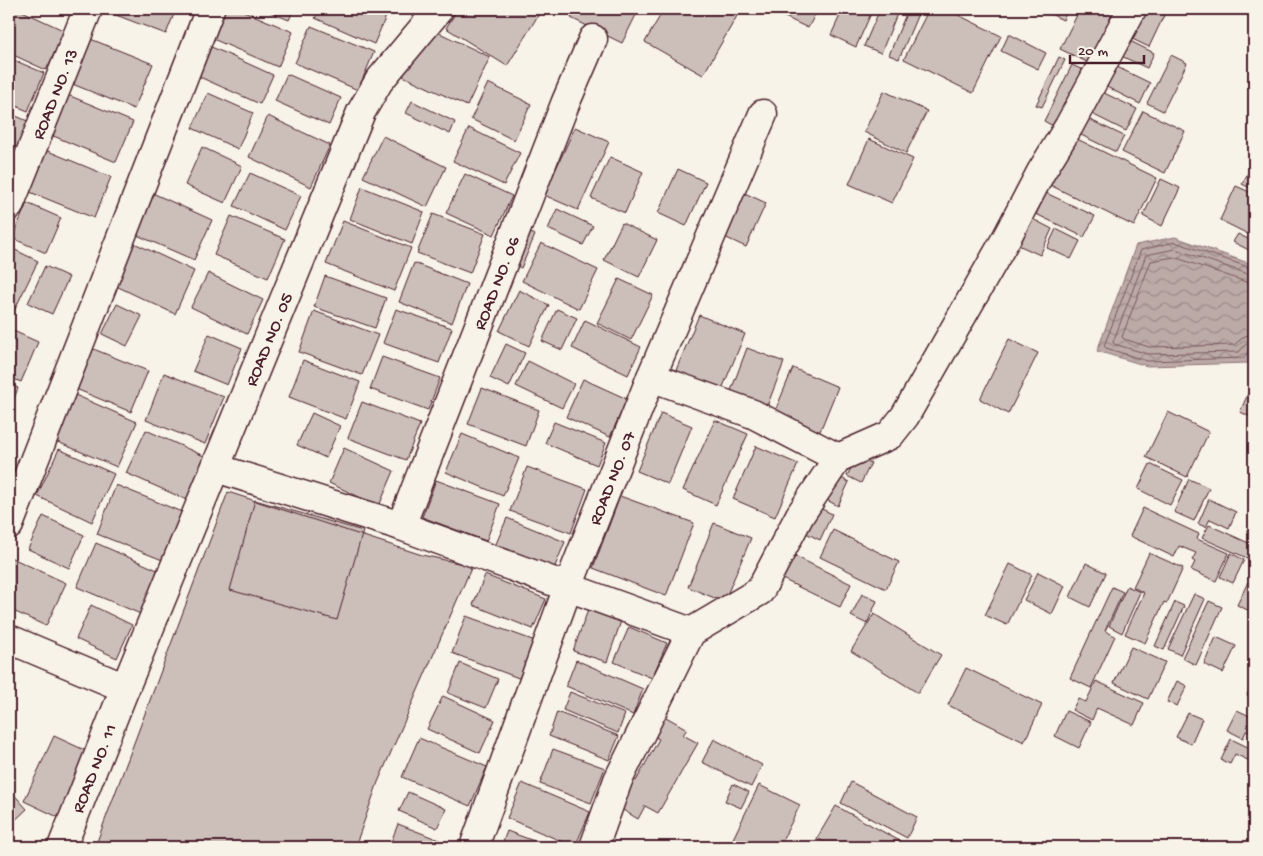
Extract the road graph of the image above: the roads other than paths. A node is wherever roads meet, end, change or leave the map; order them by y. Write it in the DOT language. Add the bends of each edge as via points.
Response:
graph roads {
  1 [pos="88,9"];
  2 [pos="210,9"];
  3 [pos="439,9"];
  4 [pos="1132,9"];
  5 [pos="593,39"];
  6 [pos="763,114"];
  7 [pos="9,206"];
  8 [pos="651,378"];
  9 [pos="838,458"];
  10 [pos="216,468"];
  11 [pos="9,525"];
  12 [pos="401,526"];
  13 [pos="568,587"];
  14 [pos="691,632"];
  15 [pos="9,640"];
  16 [pos="125,688"];
  17 [pos="62,847"];
  18 [pos="474,847"];
  19 [pos="594,847"];
  1 -- 7 [label="street, ROAD NO. 13"];
  2 -- 11 [label="street"];
  3 -- 10 [label="street, ROAD NO. 05" via="379,81 361,112"];
  4 -- 9 [label="street" via="905,416 890,435"];
  5 -- 12 [label="street, ROAD NO. 06" via="564,104"];
  6 -- 8 [label="street, ROAD NO. 07"];
  8 -- 9 [label="street" via="753,414"];
  8 -- 13 [label="street, ROAD NO. 07"];
  9 -- 14 [label="street" via="800,514 760,591"];
  10 -- 12 [label="street"];
  10 -- 16 [label="street, ROAD NO. 05"];
  12 -- 13 [label="street"];
  13 -- 14 [label="street"];
  13 -- 18 [label="street, ROAD NO. 07"];
  14 -- 19 [label="street" via="618,780"];
  15 -- 16 [label="street"];
  16 -- 17 [label="street, ROAD NO. 11"];
}
